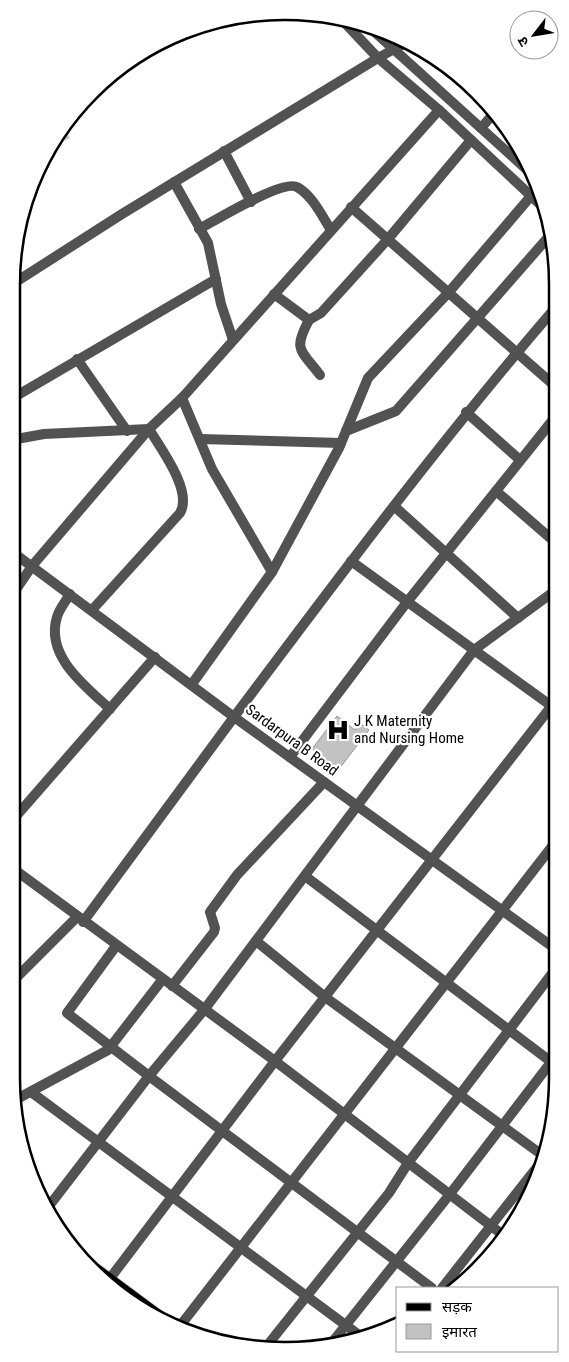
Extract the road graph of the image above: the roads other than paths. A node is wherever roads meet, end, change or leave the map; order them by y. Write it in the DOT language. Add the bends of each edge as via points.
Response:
graph roads {
  1 [pos="350,28"];
  2 [pos="381,38"];
  3 [pos="399,46"];
  4 [pos="393,49"];
  5 [pos="378,58"];
  6 [pos="439,110"];
  7 [pos="490,118"];
  8 [pos="481,128"];
  9 [pos="472,140"];
  10 [pos="224,151"];
  11 [pos="519,163"];
  12 [pos="174,182"];
  13 [pos="531,196"];
  14 [pos="535,200"];
  15 [pos="251,202"];
  16 [pos="352,207"];
  17 [pos="199,229"];
  18 [pos="331,230"];
  19 [pos="388,239"];
  20 [pos="545,240"];
  21 [pos="20,279"];
  22 [pos="216,279"];
  23 [pos="448,292"];
  24 [pos="274,294"];
  25 [pos="549,315"];
  26 [pos="477,317"];
  27 [pos="309,320"];
  28 [pos="232,340"];
  29 [pos="517,352"];
  30 [pos="77,359"];
  31 [pos="320,375"];
  32 [pos="549,381"];
  33 [pos="20,394"];
  34 [pos="182,398"];
  35 [pos="466,412"];
  36 [pos="549,425"];
  37 [pos="149,429"];
  38 [pos="127,431"];
  39 [pos="346,431"];
  40 [pos="20,438"];
  41 [pos="200,439"];
  42 [pos="341,442"];
  43 [pos="520,460"];
  44 [pos="496,491"];
  45 [pos="394,506"];
  46 [pos="549,537"];
  47 [pos="447,553"];
  48 [pos="20,557"];
  49 [pos="351,561"];
  50 [pos="32,566"];
  51 [pos="272,572"];
  52 [pos="20,584"];
  53 [pos="70,594"];
  54 [pos="549,595"];
  55 [pos="408,602"];
  56 [pos="92,610"];
  57 [pos="518,618"];
  58 [pos="474,650"];
  59 [pos="155,657"];
  60 [pos="192,684"];
  61 [pos="549,701"];
  62 [pos="110,709"];
  63 [pos="549,713"];
  64 [pos="234,717"];
  65 [pos="290,757"];
  66 [pos="324,782"];
  67 [pos="357,806"];
  68 [pos="20,812"];
  69 [pos="549,851"];
  70 [pos="433,861"];
  71 [pos="20,875"];
  72 [pos="305,876"];
  73 [pos="503,911"];
  74 [pos="80,919"];
  75 [pos="377,932"];
  76 [pos="256,941"];
  77 [pos="549,944"];
  78 [pos="116,946"];
  79 [pos="20,975"];
  80 [pos="549,978"];
  81 [pos="162,980"];
  82 [pos="446,983"];
  83 [pos="172,986"];
  84 [pos="325,997"];
  85 [pos="204,1010"];
  86 [pos="510,1031"];
  87 [pos="109,1048"];
  88 [pos="395,1048"];
  89 [pos="549,1061"];
  90 [pos="275,1062"];
  91 [pos="549,1071"];
  92 [pos="149,1076"];
  93 [pos="31,1092"];
  94 [pos="460,1095"];
  95 [pos="21,1097"];
  96 [pos="344,1114"];
  97 [pos="502,1126"];
  98 [pos="222,1130"];
  99 [pos="98,1142"];
  100 [pos="538,1152"];
  101 [pos="408,1163"];
  102 [pos="531,1175"];
  103 [pos="291,1182"];
  104 [pos="450,1194"];
  105 [pos="171,1196"];
  106 [pos="51,1203"];
  107 [pos="490,1225"];
  108 [pos="356,1232"];
  109 [pos="499,1232"];
  110 [pos="241,1248"];
  111 [pos="396,1262"];
  112 [pos="111,1277"];
  113 [pos="431,1287"];
  114 [pos="443,1287"];
  115 [pos="306,1296"];
  116 [pos="183,1322"];
  117 [pos="345,1326"];
  118 [pos="355,1332"];
  119 [pos="336,1337"];
  120 [pos="271,1341"];
  1 -- 5 [label="street"];
  2 -- 4 [label="street"];
  3 -- 4 [label="street"];
  4 -- 5 [label="street"];
  4 -- 8 [label="street"];
  5 -- 6 [label="street"];
  5 -- 10 [label="street"];
  6 -- 9 [label="street"];
  6 -- 16 [label="street"];
  7 -- 8 [label="street"];
  8 -- 11 [label="street"];
  9 -- 13 [label="street"];
  9 -- 19 [label="street"];
  10 -- 12 [label="street"];
  10 -- 15 [label="street"];
  12 -- 17 [label="street"];
  12 -- 21 [label="street"];
  13 -- 14 [label="street"];
  13 -- 23 [label="street"];
  15 -- 17 [label="street"];
  15 -- 18 [label="street" via="290,185 296,186 309,197"];
  16 -- 18 [label="street"];
  16 -- 19 [label="street"];
  17 -- 22 [label="street" via="211,250"];
  18 -- 24 [label="street"];
  19 -- 23 [label="street"];
  19 -- 27 [label="street" via="321,313"];
  20 -- 26 [label="street"];
  22 -- 28 [label="street"];
  22 -- 30 [label="street"];
  23 -- 26 [label="street"];
  23 -- 39 [label="street" via="368,378"];
  24 -- 27 [label="street"];
  24 -- 28 [label="street"];
  25 -- 29 [label="street"];
  26 -- 29 [label="street"];
  26 -- 39 [label="street" via="396,411"];
  27 -- 31 [label="street" via="299,346"];
  28 -- 34 [label="street"];
  29 -- 32 [label="street"];
  29 -- 35 [label="street"];
  30 -- 33 [label="street"];
  30 -- 38 [label="street"];
  34 -- 37 [label="street"];
  34 -- 41 [label="street"];
  35 -- 43 [label="street"];
  35 -- 45 [label="street"];
  36 -- 43 [label="street"];
  37 -- 38 [label="street"];
  37 -- 50 [label="street"];
  37 -- 56 [label="street" via="183,491 183,508"];
  38 -- 40 [label="street" via="44,434"];
  39 -- 42 [label="street"];
  41 -- 42 [label="street"];
  41 -- 51 [label="street" via="212,469"];
  42 -- 51 [label="street"];
  43 -- 44 [label="street"];
  44 -- 46 [label="street"];
  44 -- 47 [label="street"];
  45 -- 47 [label="street"];
  45 -- 49 [label="street"];
  47 -- 55 [label="street"];
  47 -- 57 [label="street"];
  48 -- 50 [label="street, Sardarpura B Road"];
  49 -- 55 [label="street"];
  49 -- 64 [label="street"];
  50 -- 52 [label="street"];
  50 -- 53 [label="street, Sardarpura B Road"];
  51 -- 60 [label="street"];
  53 -- 56 [label="street, Sardarpura B Road"];
  53 -- 62 [label="street" via="57,616 56,641 68,668"];
  54 -- 57 [label="street"];
  55 -- 58 [label="street"];
  55 -- 65 [label="street"];
  56 -- 59 [label="street, Sardarpura B Road"];
  57 -- 58 [label="street"];
  58 -- 61 [label="street"];
  58 -- 67 [label="street"];
  59 -- 60 [label="street, Sardarpura B Road"];
  59 -- 62 [label="street"];
  60 -- 64 [label="street, Sardarpura B Road"];
  62 -- 68 [label="street"];
  63 -- 70 [label="street"];
  64 -- 65 [label="street, Sardarpura B Road"];
  64 -- 74 [label="street"];
  65 -- 66 [label="street, Sardarpura B Road"];
  66 -- 67 [label="street, Sardarpura B Road"];
  66 -- 83 [label="street" via="226,888 210,912 216,928 214,932"];
  67 -- 70 [label="street, Sardarpura B Road"];
  67 -- 72 [label="street"];
  69 -- 73 [label="street"];
  70 -- 73 [label="street, Sardarpura B Road"];
  70 -- 75 [label="street"];
  71 -- 74 [label="street"];
  72 -- 75 [label="street"];
  72 -- 76 [label="street"];
  73 -- 77 [label="street, Sardarpura B Road"];
  73 -- 82 [label="street"];
  74 -- 78 [label="street"];
  74 -- 79 [label="street"];
  75 -- 82 [label="street"];
  75 -- 84 [label="street"];
  76 -- 84 [label="street"];
  76 -- 85 [label="street"];
  78 -- 81 [label="street"];
  78 -- 87 [label="street" via="66,1013"];
  80 -- 86 [label="street"];
  81 -- 83 [label="street"];
  81 -- 87 [label="street"];
  82 -- 86 [label="street"];
  82 -- 88 [label="street"];
  83 -- 85 [label="street"];
  84 -- 88 [label="street"];
  84 -- 90 [label="street"];
  85 -- 90 [label="street"];
  85 -- 92 [label="street"];
  86 -- 89 [label="street"];
  86 -- 94 [label="street"];
  87 -- 92 [label="street"];
  87 -- 93 [label="street"];
  88 -- 94 [label="street"];
  88 -- 96 [label="street"];
  90 -- 96 [label="street"];
  90 -- 98 [label="street"];
  91 -- 97 [label="street"];
  92 -- 98 [label="street"];
  92 -- 99 [label="street"];
  93 -- 95 [label="street"];
  93 -- 99 [label="street"];
  94 -- 97 [label="street"];
  94 -- 101 [label="street"];
  96 -- 101 [label="street"];
  96 -- 103 [label="street"];
  97 -- 100 [label="street"];
  97 -- 104 [label="street"];
  98 -- 103 [label="street"];
  98 -- 105 [label="street"];
  99 -- 105 [label="street"];
  99 -- 106 [label="street"];
  101 -- 104 [label="street"];
  101 -- 108 [label="street" via="389,1193"];
  102 -- 107 [label="street"];
  103 -- 108 [label="street"];
  103 -- 110 [label="street"];
  104 -- 107 [label="street"];
  104 -- 111 [label="street"];
  105 -- 110 [label="street"];
  105 -- 112 [label="street"];
  107 -- 109 [label="street"];
  107 -- 114 [label="street"];
  108 -- 111 [label="street"];
  108 -- 115 [label="street"];
  110 -- 115 [label="street"];
  110 -- 116 [label="street"];
  111 -- 113 [label="street"];
  111 -- 117 [label="street"];
  115 -- 117 [label="street"];
  115 -- 120 [label="street"];
  117 -- 118 [label="street"];
  117 -- 119 [label="street"];
}
